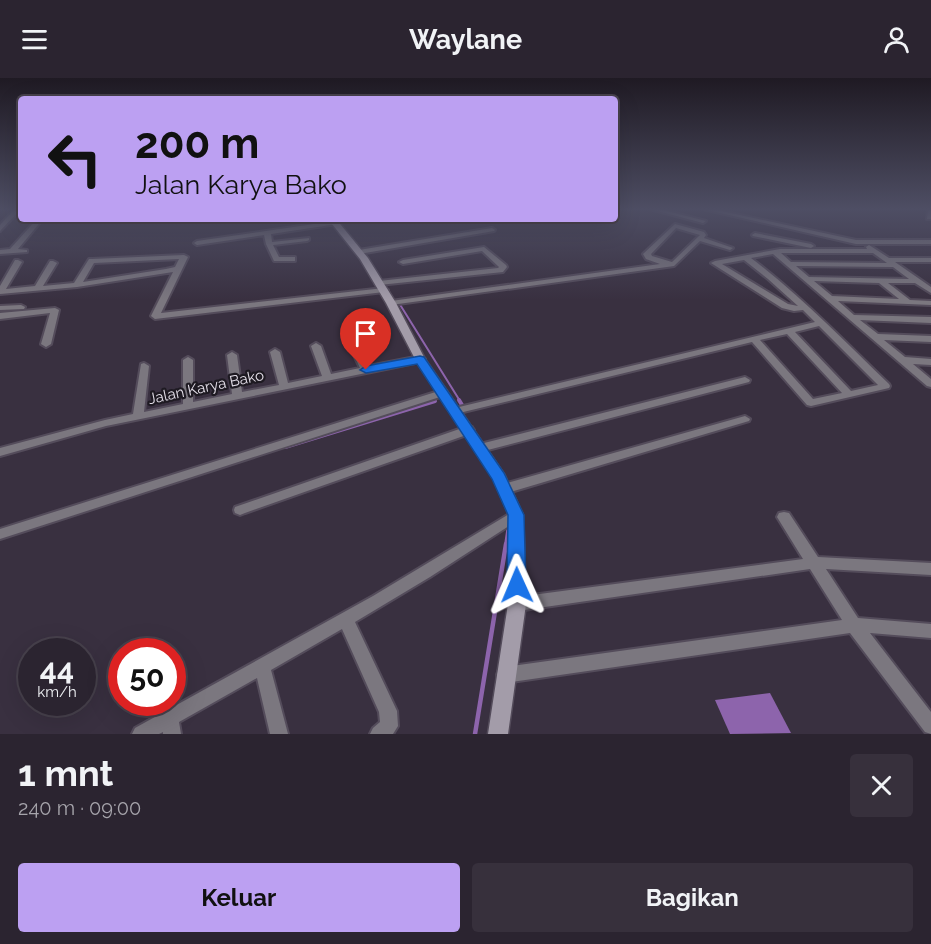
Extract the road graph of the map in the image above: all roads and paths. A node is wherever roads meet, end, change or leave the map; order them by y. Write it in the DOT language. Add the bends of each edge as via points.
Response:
graph roads {
  1 [pos="699,239"];
  2 [pos="23,240"];
  3 [pos="221,240"];
  4 [pos="268,240"];
  5 [pos="302,240"];
  6 [pos="349,240"];
  7 [pos="434,240"];
  8 [pos="661,240"];
  9 [pos="701,240"];
  10 [pos="779,240"];
  11 [pos="838,240"];
  12 [pos="931,242"];
  13 [pos="197,243"];
  14 [pos="269,244"];
  15 [pos="869,247"];
  16 [pos="730,248"];
  17 [pos="916,248"];
  18 [pos="26,251"];
  19 [pos="838,251"];
  20 [pos="0,252"];
  21 [pos="12,252"];
  22 [pos="359,252"];
  23 [pos="776,252"];
  24 [pos="745,257"];
  25 [pos="292,259"];
  26 [pos="420,260"];
  27 [pos="919,260"];
  28 [pos="931,260"];
  29 [pos="18,262"];
  30 [pos="403,262"];
  31 [pos="53,263"];
  32 [pos="889,263"];
  33 [pos="668,264"];
  34 [pos="790,264"];
  35 [pos="178,268"];
  36 [pos="931,268"];
  37 [pos="433,277"];
  38 [pos="772,278"];
  39 [pos="808,279"];
  40 [pos="843,280"];
  41 [pos="880,280"];
  42 [pos="916,281"];
  43 [pos="746,282"];
  44 [pos="77,285"];
  45 [pos="852,286"];
  46 [pos="38,288"];
  47 [pos="931,291"];
  48 [pos="0,292"];
  49 [pos="384,292"];
  50 [pos="860,293"];
  51 [pos="829,298"];
  52 [pos="868,300"];
  53 [pos="907,301"];
  54 [pos="931,303"];
  55 [pos="802,306"];
  56 [pos="0,308"];
  57 [pos="51,310"];
  58 [pos="0,316"];
  59 [pos="852,317"];
  60 [pos="931,320"];
  61 [pos="821,323"];
  62 [pos="789,331"];
  63 [pos="349,336"];
  64 [pos="875,336"];
  65 [pos="754,339"];
  66 [pos="931,339"];
  67 [pos="46,344"];
  68 [pos="316,346"];
  69 [pos="275,352"];
  70 [pos="232,355"];
  71 [pos="420,359"];
  72 [pos="188,360"];
  73 [pos="903,360"];
  74 [pos="931,362"];
  75 [pos="144,366"];
  76 [pos="366,370"];
  77 [pos="327,377"];
  78 [pos="745,380"];
  79 [pos="931,384"];
  80 [pos="284,386"];
  81 [pos="442,393"];
  82 [pos="849,394"];
  83 [pos="237,396"];
  84 [pos="188,405"];
  85 [pos="455,411"];
  86 [pos="138,416"];
  87 [pos="745,419"];
  88 [pos="468,430"];
  89 [pos="480,448"];
  90 [pos="0,452"];
  91 [pos="504,489"];
  92 [pos="240,510"];
  93 [pos="516,515"];
  94 [pos="784,517"];
  95 [pos="0,534"];
  96 [pos="814,563"];
  97 [pos="931,569"];
  98 [pos="517,604"];
  99 [pos="346,620"];
  100 [pos="854,625"];
  101 [pos="931,631"];
  102 [pos="262,666"];
  103 [pos="505,675"];
  104 [pos="171,726"];
  105 [pos="931,726"];
  106 [pos="141,734"];
  107 [pos="279,734"];
  108 [pos="379,734"];
  109 [pos="498,734"];
  1 -- 33 [label="street" via="677,262"];
  2 -- 21 [label="street"];
  3 -- 13 [label="street"];
  4 -- 14 [label="street"];
  5 -- 14 [label="street"];
  6 -- 22 [label="main road"];
  7 -- 22 [label="street"];
  8 -- 33 [label="street" via="646,254"];
  9 -- 16 [label="street"];
  10 -- 19 [label="street"];
  11 -- 15 [label="street"];
  12 -- 15 [label="street"];
  14 -- 25 [label="street" via="277,259"];
  15 -- 17 [label="street"];
  15 -- 19 [label="street"];
  15 -- 32 [label="street"];
  18 -- 21 [label="street"];
  19 -- 23 [label="street"];
  20 -- 21 [label="street"];
  22 -- 49 [label="main road"];
  23 -- 24 [label="street"];
  23 -- 34 [label="street"];
  24 -- 38 [label="street"];
  24 -- 43 [label="street" via="715,263"];
  26 -- 30 [label="street"];
  26 -- 37 [label="street"];
  26 -- 37 [label="street" via="484,249 503,265 500,270"];
  27 -- 28 [label="street"];
  27 -- 32 [label="street"];
  27 -- 36 [label="street"];
  29 -- 48 [label="street"];
  31 -- 46 [label="street"];
  32 -- 34 [label="street"];
  32 -- 42 [label="street"];
  33 -- 49 [label="street"];
  34 -- 39 [label="street"];
  35 -- 44 [label="street"];
  35 -- 44 [label="street" via="184,257 92,261"];
  35 -- 49 [label="street" via="155,316"];
  37 -- 49 [label="street"];
  38 -- 43 [label="street"];
  38 -- 55 [label="street"];
  39 -- 40 [label="street"];
  39 -- 51 [label="street"];
  40 -- 41 [label="street"];
  40 -- 45 [label="street"];
  41 -- 42 [label="street"];
  41 -- 53 [label="street"];
  42 -- 47 [label="street"];
  43 -- 55 [label="street" via="788,308"];
  44 -- 46 [label="street"];
  46 -- 48 [label="street"];
  49 -- 71 [label="main road"];
  50 -- 52 [label="street"];
  51 -- 52 [label="street"];
  51 -- 59 [label="street"];
  52 -- 53 [label="street"];
  53 -- 54 [label="street"];
  55 -- 61 [label="street"];
  56 -- 57 [label="street"];
  57 -- 58 [label="street"];
  57 -- 67 [label="street" via="56,312"];
  59 -- 60 [label="street"];
  59 -- 64 [label="street"];
  61 -- 62 [label="street"];
  61 -- 82 [label="street" via="885,385"];
  62 -- 65 [label="street"];
  62 -- 82 [label="street"];
  63 -- 76 [label="street"];
  64 -- 66 [label="street"];
  64 -- 73 [label="street"];
  65 -- 82 [label="street" via="811,403"];
  65 -- 85 [label="street"];
  68 -- 77 [label="street"];
  69 -- 80 [label="street"];
  70 -- 83 [label="street"];
  71 -- 76 [label="street, Jalan Karya Bako"];
  71 -- 81 [label="main road"];
  72 -- 84 [label="street"];
  73 -- 74 [label="street"];
  73 -- 79 [label="street"];
  75 -- 86 [label="street"];
  76 -- 77 [label="street, Jalan Karya Bako"];
  77 -- 80 [label="street, Jalan Karya Bako"];
  78 -- 89 [label="street"];
  80 -- 83 [label="street, Jalan Karya Bako"];
  81 -- 85 [label="main road"];
  81 -- 95 [label="street"];
  83 -- 84 [label="street, Jalan Karya Bako"];
  84 -- 86 [label="street, Jalan Karya Bako"];
  85 -- 88 [label="main road"];
  86 -- 90 [label="street, Jalan Karya Bako"];
  87 -- 91 [label="street"];
  88 -- 89 [label="main road"];
  88 -- 92 [label="street"];
  89 -- 91 [label="main road"];
  91 -- 93 [label="main road"];
  93 -- 98 [label="main road"];
  93 -- 99 [label="street"];
  94 -- 96 [label="street"];
  96 -- 97 [label="street"];
  96 -- 98 [label="street"];
  96 -- 100 [label="street"];
  98 -- 103 [label="main road"];
  99 -- 102 [label="street"];
  99 -- 108 [label="street" via="388,711 389,726"];
  100 -- 101 [label="street"];
  100 -- 103 [label="street"];
  100 -- 105 [label="street"];
  102 -- 104 [label="street"];
  102 -- 107 [label="street"];
  103 -- 109 [label="main road"];
  104 -- 106 [label="street"];
}
